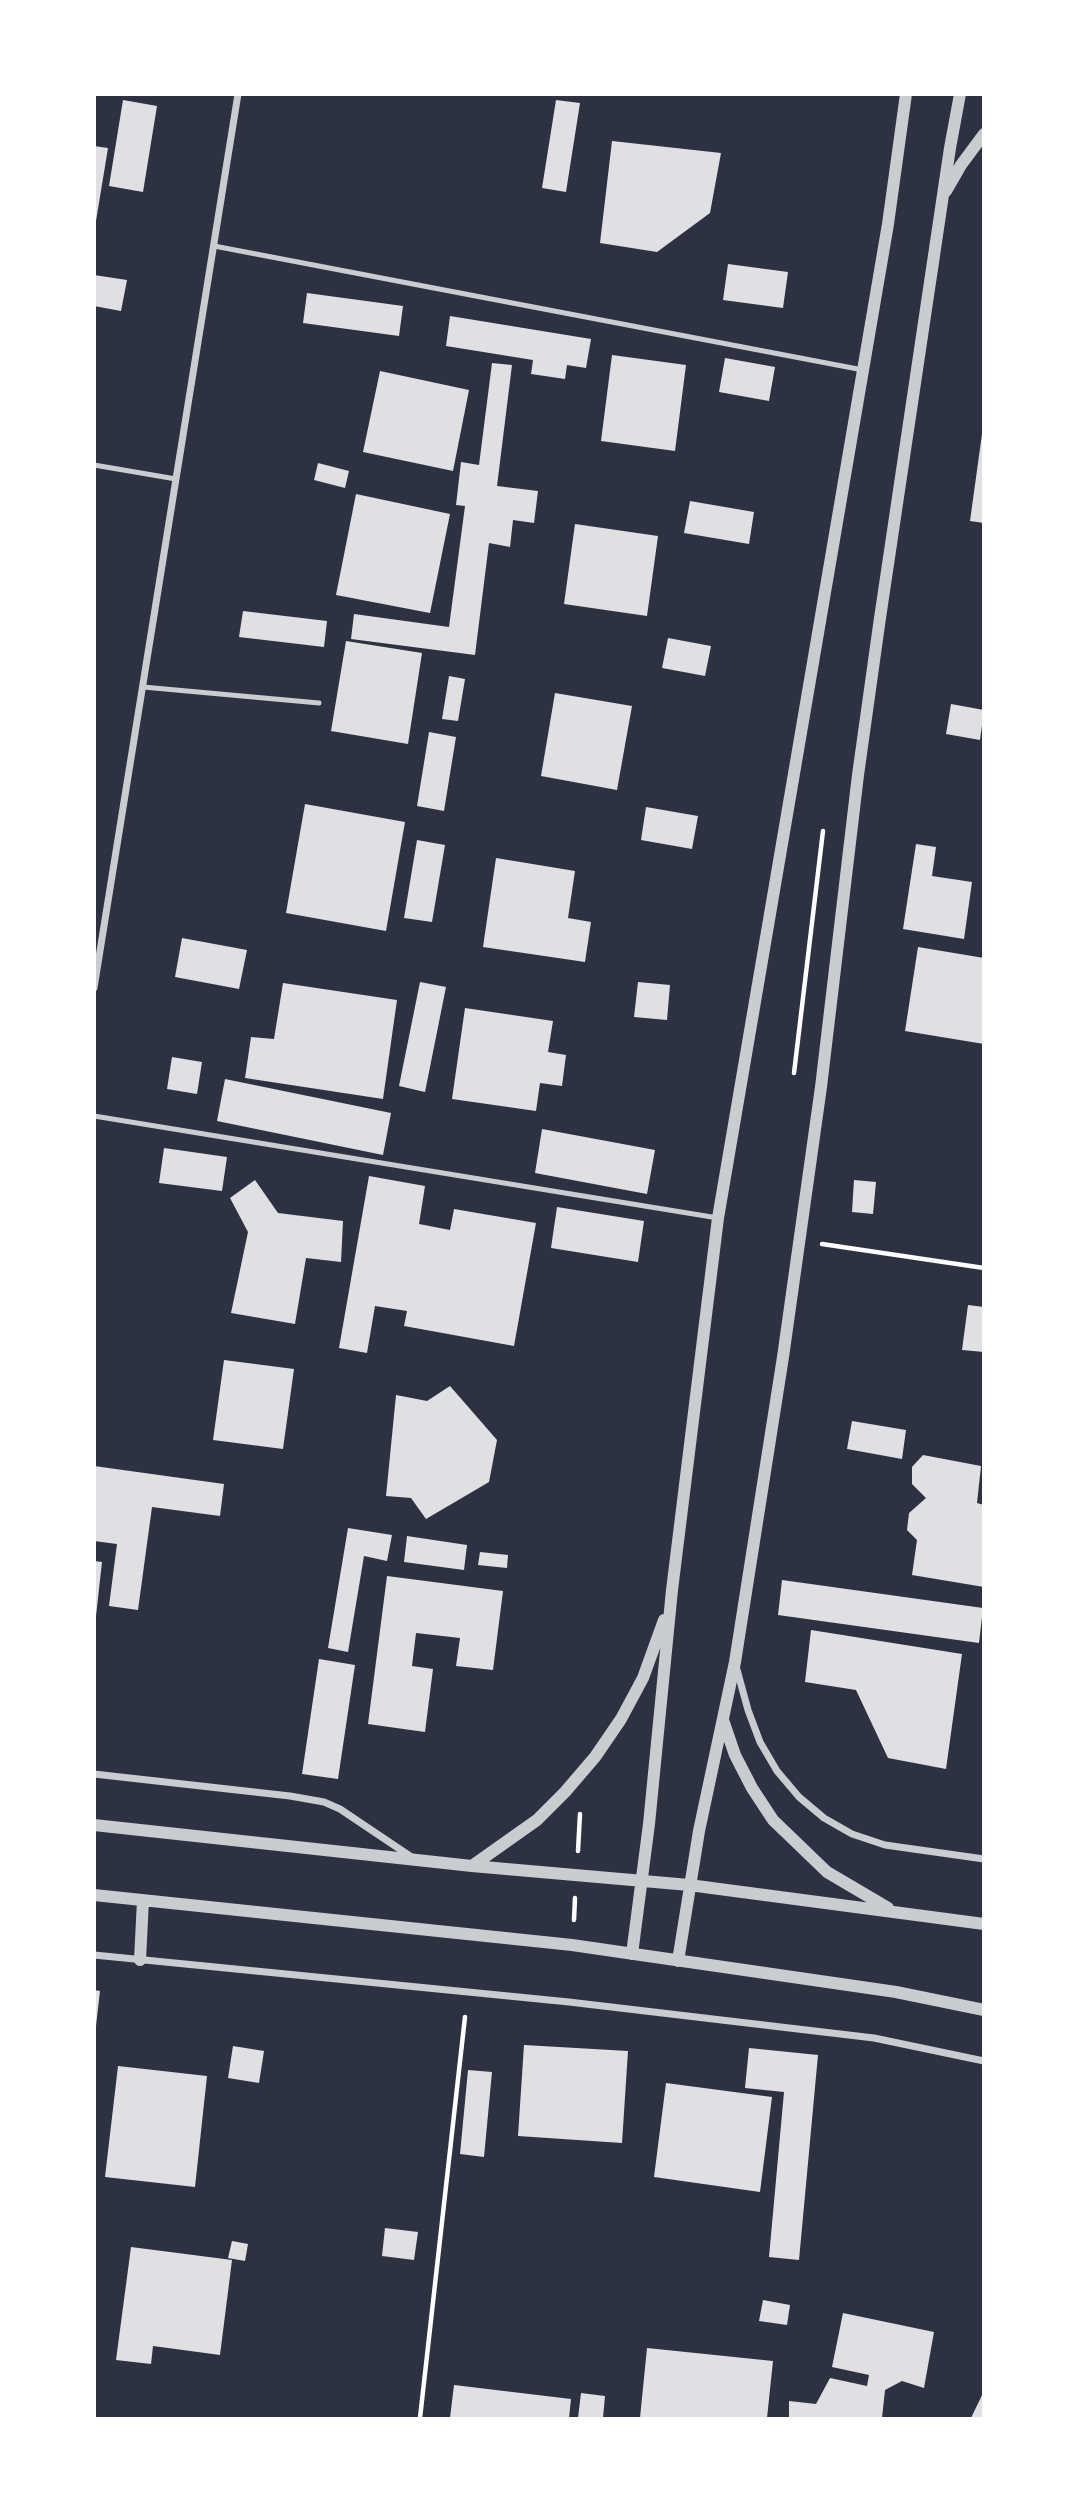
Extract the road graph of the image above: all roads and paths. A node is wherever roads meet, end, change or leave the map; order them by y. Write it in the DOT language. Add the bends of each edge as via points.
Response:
graph roads {
  1 [pos="238,94"];
  2 [pos="906,94"];
  3 [pos="960,94"];
  4 [pos="984,134"];
  5 [pos="943,197"];
  6 [pos="214,246"];
  7 [pos="863,370"];
  8 [pos="94,465"];
  9 [pos="176,479"];
  10 [pos="143,687"];
  11 [pos="319,703"];
  12 [pos="824,823"];
  13 [pos="94,988"];
  14 [pos="792,1085"];
  15 [pos="94,1116"];
  16 [pos="718,1218"];
  17 [pos="800,1240"];
  18 [pos="984,1269"];
  19 [pos="672,1590"];
  20 [pos="735,1662"];
  21 [pos="723,1719"];
  22 [pos="94,1774"];
  23 [pos="580,1814"];
  24 [pos="94,1825"];
  25 [pos="413,1858"];
  26 [pos="984,1859"];
  27 [pos="472,1866"];
  28 [pos="577,1874"];
  29 [pos="641,1881"];
  30 [pos="689,1885"];
  31 [pos="94,1895"];
  32 [pos="143,1900"];
  33 [pos="894,1911"];
  34 [pos="984,1924"];
  35 [pos="572,1945"];
  36 [pos="632,1954"];
  37 [pos="94,1955"];
  38 [pos="141,1960"];
  39 [pos="678,1961"];
  40 [pos="984,2010"];
  41 [pos="465,2017"];
  42 [pos="984,2062"];
  43 [pos="420,2418"];
  1 -- 6 [label="street"];
  2 -- 7 [label="street"];
  3 -- 5 [label="street"];
  4 -- 5 [label="street"];
  5 -- 17 [label="street" via="858,775"];
  6 -- 7 [label="lane"];
  6 -- 9 [label="street"];
  7 -- 16 [label="street"];
  8 -- 9 [label="lane"];
  9 -- 10 [label="street"];
  10 -- 11 [label="lane"];
  10 -- 13 [label="street"];
  12 -- 14 [label="path"];
  15 -- 16 [label="lane"];
  16 -- 19 [label="street"];
  17 -- 18 [label="path"];
  17 -- 20 [label="street"];
  19 -- 27 [label="street" via="643,1678 595,1757 537,1819"];
  19 -- 29 [label="street"];
  20 -- 21 [label="street"];
  20 -- 26 [label="street" via="748,1710 777,1771 824,1818 852,1834 885,1844"];
  21 -- 30 [label="street"];
  21 -- 33 [label="street" via="735,1755 773,1819 827,1872"];
  22 -- 25 [label="street" via="324,1802"];
  23 -- 28 [label="path"];
  24 -- 25 [label="street"];
  25 -- 27 [label="street"];
  27 -- 28 [label="street"];
  28 -- 29 [label="street"];
  28 -- 35 [label="path"];
  29 -- 30 [label="street"];
  29 -- 36 [label="street"];
  30 -- 33 [label="street"];
  30 -- 39 [label="street"];
  31 -- 32 [label="street"];
  32 -- 35 [label="street"];
  32 -- 38 [label="street"];
  33 -- 34 [label="street"];
  35 -- 36 [label="street"];
  36 -- 39 [label="street"];
  37 -- 38 [label="street"];
  38 -- 42 [label="street" via="860,2036"];
  39 -- 40 [label="street" via="895,1992"];
  41 -- 43 [label="path"];
}
